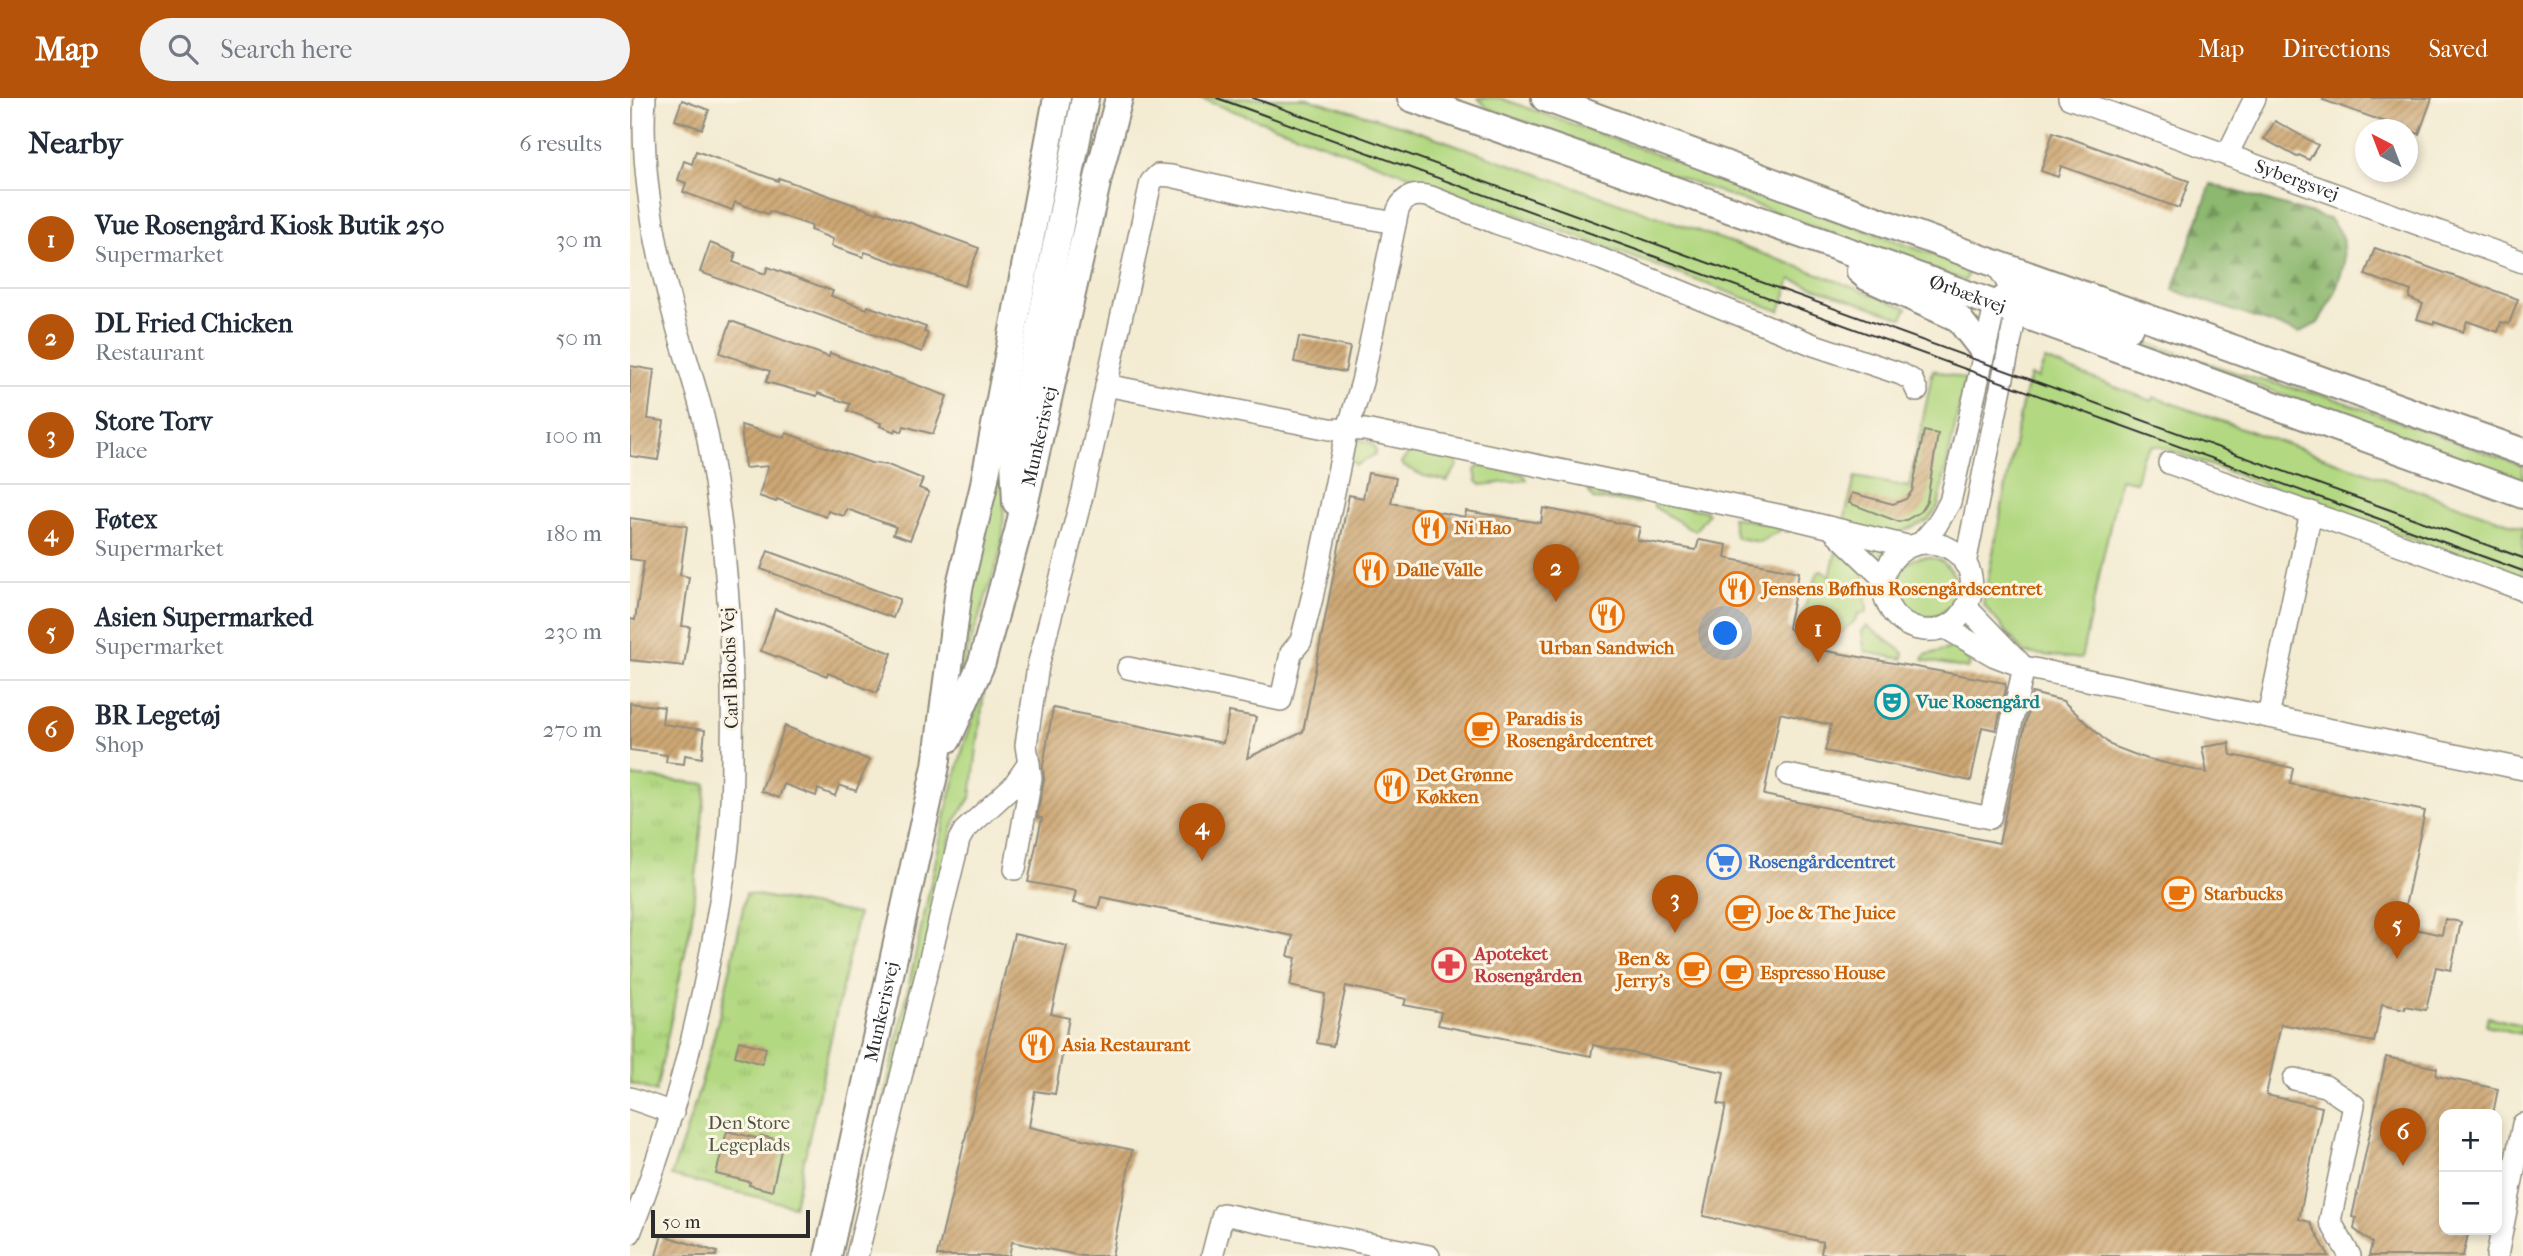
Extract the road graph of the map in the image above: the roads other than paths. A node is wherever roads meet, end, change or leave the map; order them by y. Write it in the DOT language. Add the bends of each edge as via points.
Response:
graph roads {
  1 [pos="645,98"];
  2 [pos="1057,98"];
  3 [pos="1085,98"];
  4 [pos="1119,98"];
  5 [pos="1411,98"];
  6 [pos="1545,98"];
  7 [pos="2069,98"];
  8 [pos="2255,98"];
  9 [pos="1442,102"];
  10 [pos="2227,155"];
  11 [pos="1395,223"];
  12 [pos="1823,242"];
  13 [pos="2523,262"];
  14 [pos="1995,263"];
  15 [pos="2008,305"];
  16 [pos="1983,350"];
  17 [pos="2327,382"];
  18 [pos="1107,385"];
  19 [pos="1917,391"];
  20 [pos="1348,429"];
  21 [pos="2523,452"];
  22 [pos="2169,463"];
  23 [pos="2523,495"];
  24 [pos="2311,512"];
  25 [pos="1832,529"];
  26 [pos="1018,532"];
  27 [pos="1915,544"];
  28 [pos="1965,564"];
  29 [pos="1883,578"];
  30 [pos="2523,590"];
  31 [pos="1966,607"];
  32 [pos="1944,627"];
  33 [pos="2024,667"];
  34 [pos="1128,668"];
  35 [pos="2267,717"];
  36 [pos="1033,752"];
  37 [pos="936,766"];
  38 [pos="2523,769"];
  39 [pos="1788,775"];
  40 [pos="1014,869"];
  41 [pos="2294,1079"];
  42 [pos="630,1098"];
  43 [pos="673,1112"];
  44 [pos="2523,1124"];
  45 [pos="630,1233"];
  46 [pos="828,1256"];
  47 [pos="857,1256"];
  48 [pos="1212,1256"];
  49 [pos="1429,1256"];
  50 [pos="2350,1256"];
  51 [pos="2497,1256"];
  1 -- 43 [label="street, Carl Blochs Vej" via="650,208 674,315 705,420 731,623 732,778 726,860 704,988"];
  2 -- 37 [label="main road, Munkerisvej" via="983,489 959,589"];
  3 -- 26 [label="main road" via="1014,460"];
  4 -- 26 [label="main road, Munkerisvej"];
  5 -- 9 [label="main road, Ørbækvej"];
  6 -- 14 [label="main road"];
  7 -- 10 [label="street, Sybergsvej"];
  8 -- 10 [label="street"];
  9 -- 12 [label="main road, Ørbækvej"];
  10 -- 13 [label="street, Sybergsvej"];
  11 -- 18 [label="street" via="1158,175 1151,182"];
  11 -- 19 [label="street" via="1403,201 1419,194 1430,197 1601,259 1814,345 1902,374 1912,380"];
  11 -- 20 [label="street"];
  12 -- 15 [label="main road, Ørbækvej"];
  12 -- 16 [label="main road" via="1867,276 1958,318"];
  14 -- 15 [label="street" via="2006,278"];
  14 -- 17 [label="main road"];
  15 -- 16 [label="street"];
  15 -- 17 [label="main road" via="2021,295"];
  15 -- 23 [label="main road, Ørbækvej"];
  15 -- 28 [label="street"];
  16 -- 27 [label="street" via="1950,502 1936,526"];
  17 -- 21 [label="main road"];
  18 -- 20 [label="street"];
  18 -- 36 [label="street" via="1043,640"];
  20 -- 25 [label="street"];
  20 -- 34 [label="street" via="1312,598 1301,642 1291,653 1281,701"];
  22 -- 24 [label="street"];
  24 -- 30 [label="street"];
  24 -- 35 [label="street"];
  25 -- 27 [label="street"];
  25 -- 29 [label="street"];
  26 -- 37 [label="main road, Munkerisvej" via="982,662"];
  27 -- 28 [label="street" via="1952,549"];
  27 -- 29 [label="street" via="1891,559"];
  28 -- 31 [label="street" via="1971,585"];
  29 -- 32 [label="street" via="1884,598 1902,623 1923,630"];
  31 -- 32 [label="street"];
  31 -- 33 [label="street"];
  32 -- 33 [label="street"];
  33 -- 35 [label="street"];
  33 -- 39 [label="street" via="1990,818"];
  35 -- 38 [label="street"];
  36 -- 40 [label="street"];
  36 -- 47 [label="street" via="1013,786 959,841"];
  37 -- 46 [label="main road, Munkerisvej"];
  41 -- 50 [label="street" via="2325,1086 2354,1105 2330,1221"];
  42 -- 43 [label="street"];
  43 -- 45 [label="street, Carl Blochs Vej"];
  44 -- 51 [label="street"];
  48 -- 49 [label="street" via="1223,1214"];
}
